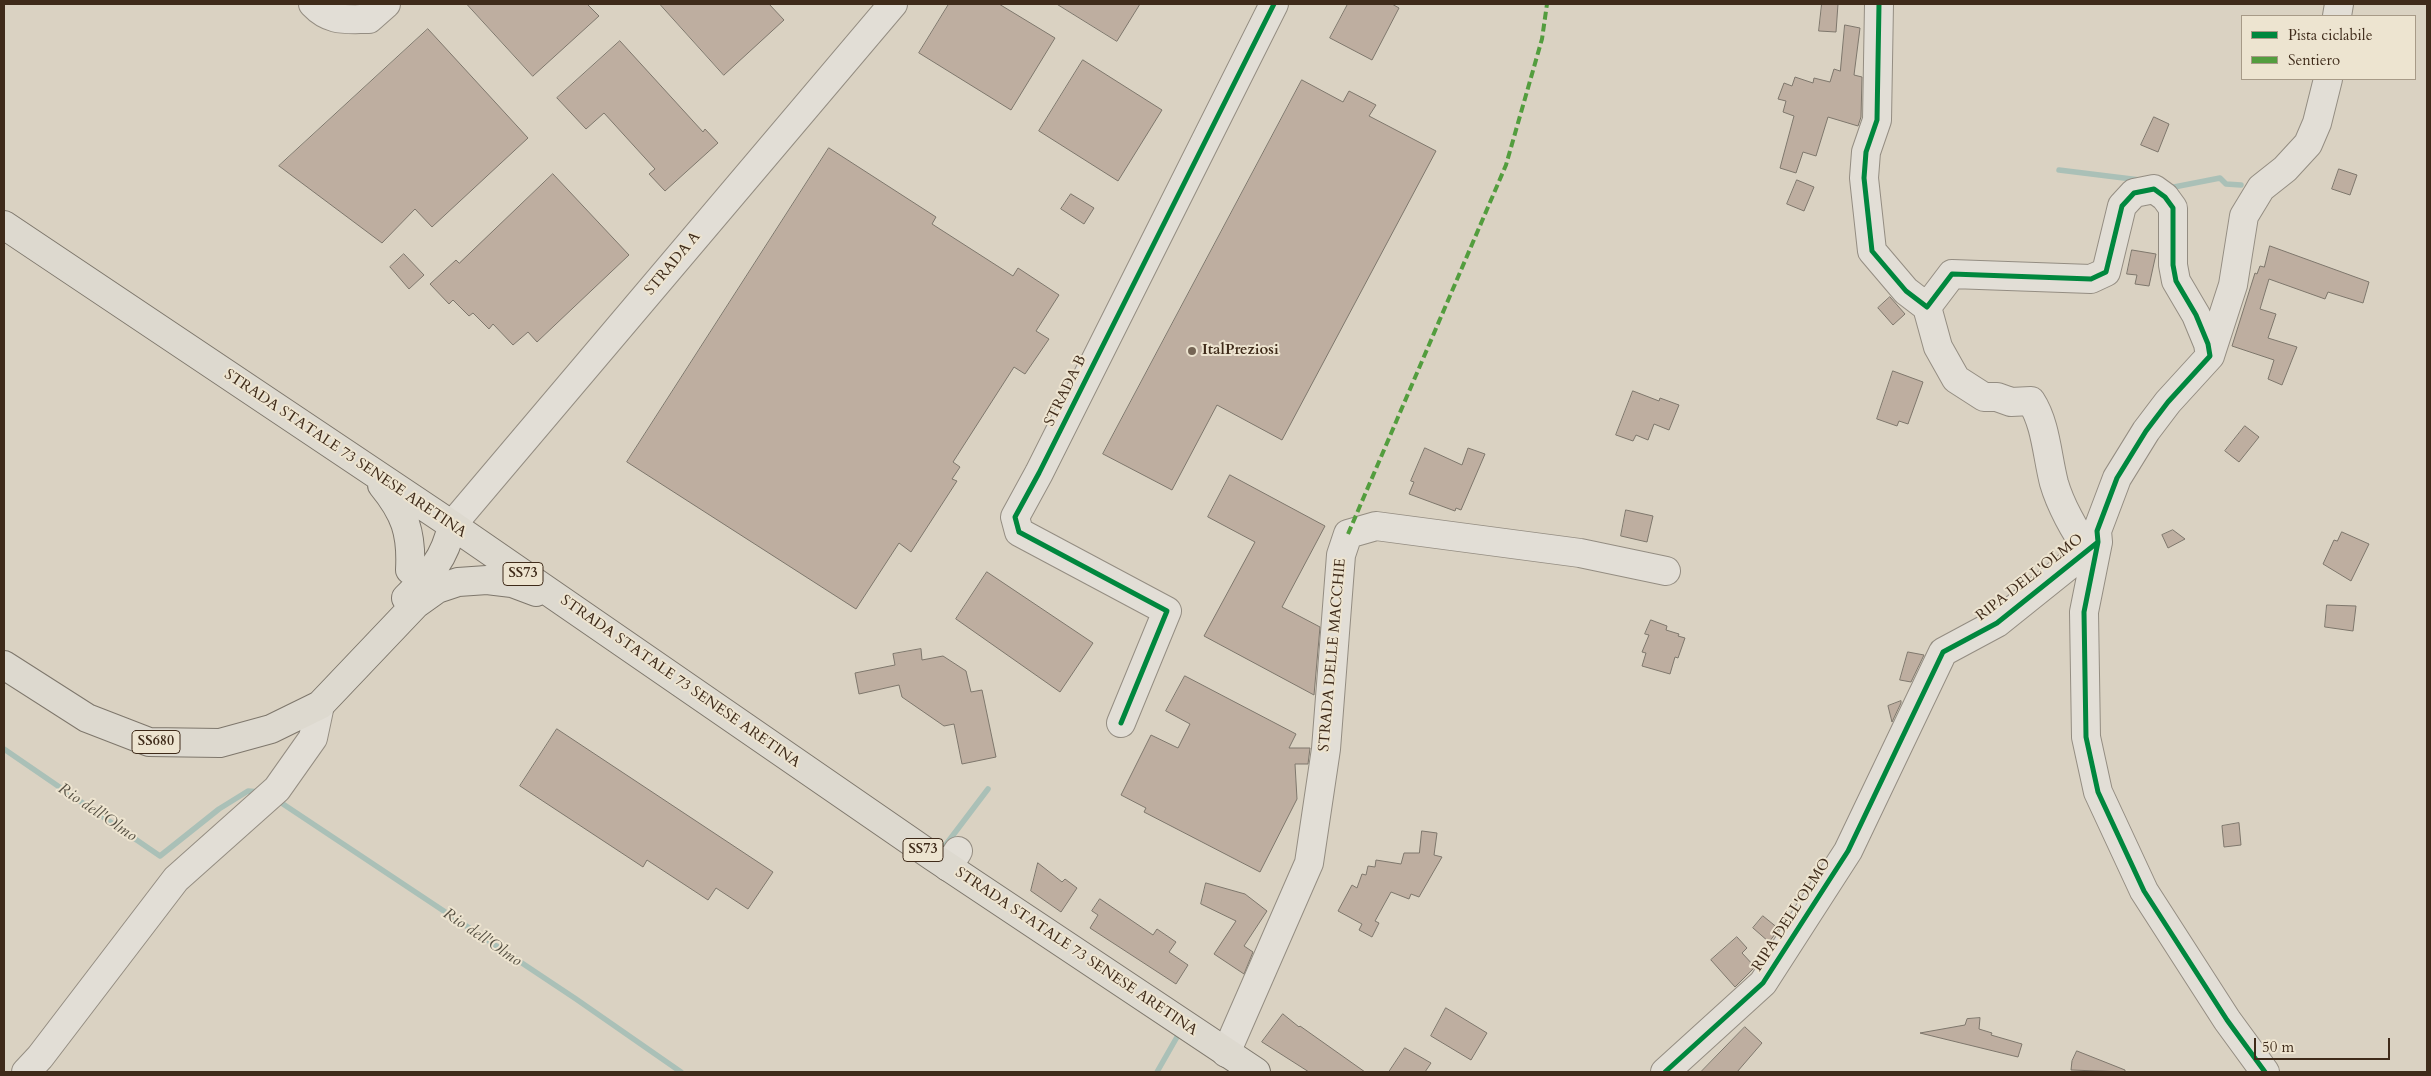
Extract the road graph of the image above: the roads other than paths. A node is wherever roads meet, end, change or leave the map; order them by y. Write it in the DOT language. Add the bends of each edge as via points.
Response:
graph roads {
  1 [pos="313,4"];
  2 [pos="386,4"];
  3 [pos="893,4"];
  4 [pos="1274,4"];
  5 [pos="1879,4"];
  6 [pos="2328,80"];
  7 [pos="4,225"];
  8 [pos="1927,307"];
  9 [pos="2210,356"];
  10 [pos="370,470"];
  11 [pos="452,525"];
  12 [pos="2093,546"];
  13 [pos="410,570"];
  14 [pos="1666,572"];
  15 [pos="396,609"];
  16 [pos="594,623"];
  17 [pos="365,655"];
  18 [pos="4,665"];
  19 [pos="320,705"];
  20 [pos="1122,723"];
  21 [pos="1226,1052"];
  22 [pos="26,1072"];
  23 [pos="1256,1072"];
  24 [pos="1665,1072"];
  25 [pos="2264,1072"];
  1 -- 2 [label="street" via="323,15 351,19 369,19"];
  3 -- 11 [label="street, STRADA A"];
  4 -- 20 [label="street, STRADA B" via="1015,517 1019,532 1167,611"];
  5 -- 8 [label="street" via="1877,120 1866,152 1864,178 1872,251 1906,291"];
  6 -- 9 [label="street" via="2308,144 2285,169 2261,188 2244,216 2233,285"];
  7 -- 10 [label="main road, STRADA STATALE 73 SENESE ARETINA / SS73"];
  8 -- 9 [label="street" via="1952,274 2091,279 2106,272 2122,206 2134,193 2154,189 2173,208 2176,281 2196,315"];
  8 -- 12 [label="street" via="1938,347 1956,379 1984,397 2011,402 2031,401 2038,412 2055,485 2079,537"];
  9 -- 12 [label="street" via="2146,431 2117,478"];
  10 -- 11 [label="main road, STRADA STATALE 73 SENESE ARETINA / SS73"];
  10 -- 13 [label="main road, SS680" via="397,503 406,523 411,546"];
  11 -- 13 [label="main road, SS680" via="436,533 422,548"];
  11 -- 15 [label="main road, SS680" via="448,545 438,562"];
  11 -- 16 [label="main road, STRADA STATALE 73 SENESE ARETINA / SS73"];
  12 -- 24 [label="street, RIPA DELL'OLMO" via="1997,623 1943,652 1848,851 1763,983"];
  12 -- 25 [label="street, RIPA DELL'OLMO" via="2084,612 2086,737 2098,792 2144,890"];
  13 -- 15 [label="main road, SS680"];
  14 -- 21 [label="street, STRADA DELLE MACCHIE" via="1580,553 1376,526 1348,534 1341,555 1326,749 1309,863"];
  15 -- 17 [label="main road, SS680"];
  16 -- 17 [label="main road, SS680" via="512,583 487,580 458,582 437,589 416,604"];
  16 -- 21 [label="main road, STRADA STATALE 73 SENESE ARETINA / SS73" via="953,859"];
  17 -- 19 [label="main road, SS680"];
  18 -- 19 [label="main road, SS680" via="87,718 149,742 220,743 271,729"];
  19 -- 22 [label="street" via="313,738 277,789 176,879"];
  21 -- 23 [label="main road, STRADA STATALE 73 SENESE ARETINA / SS73"];
}
